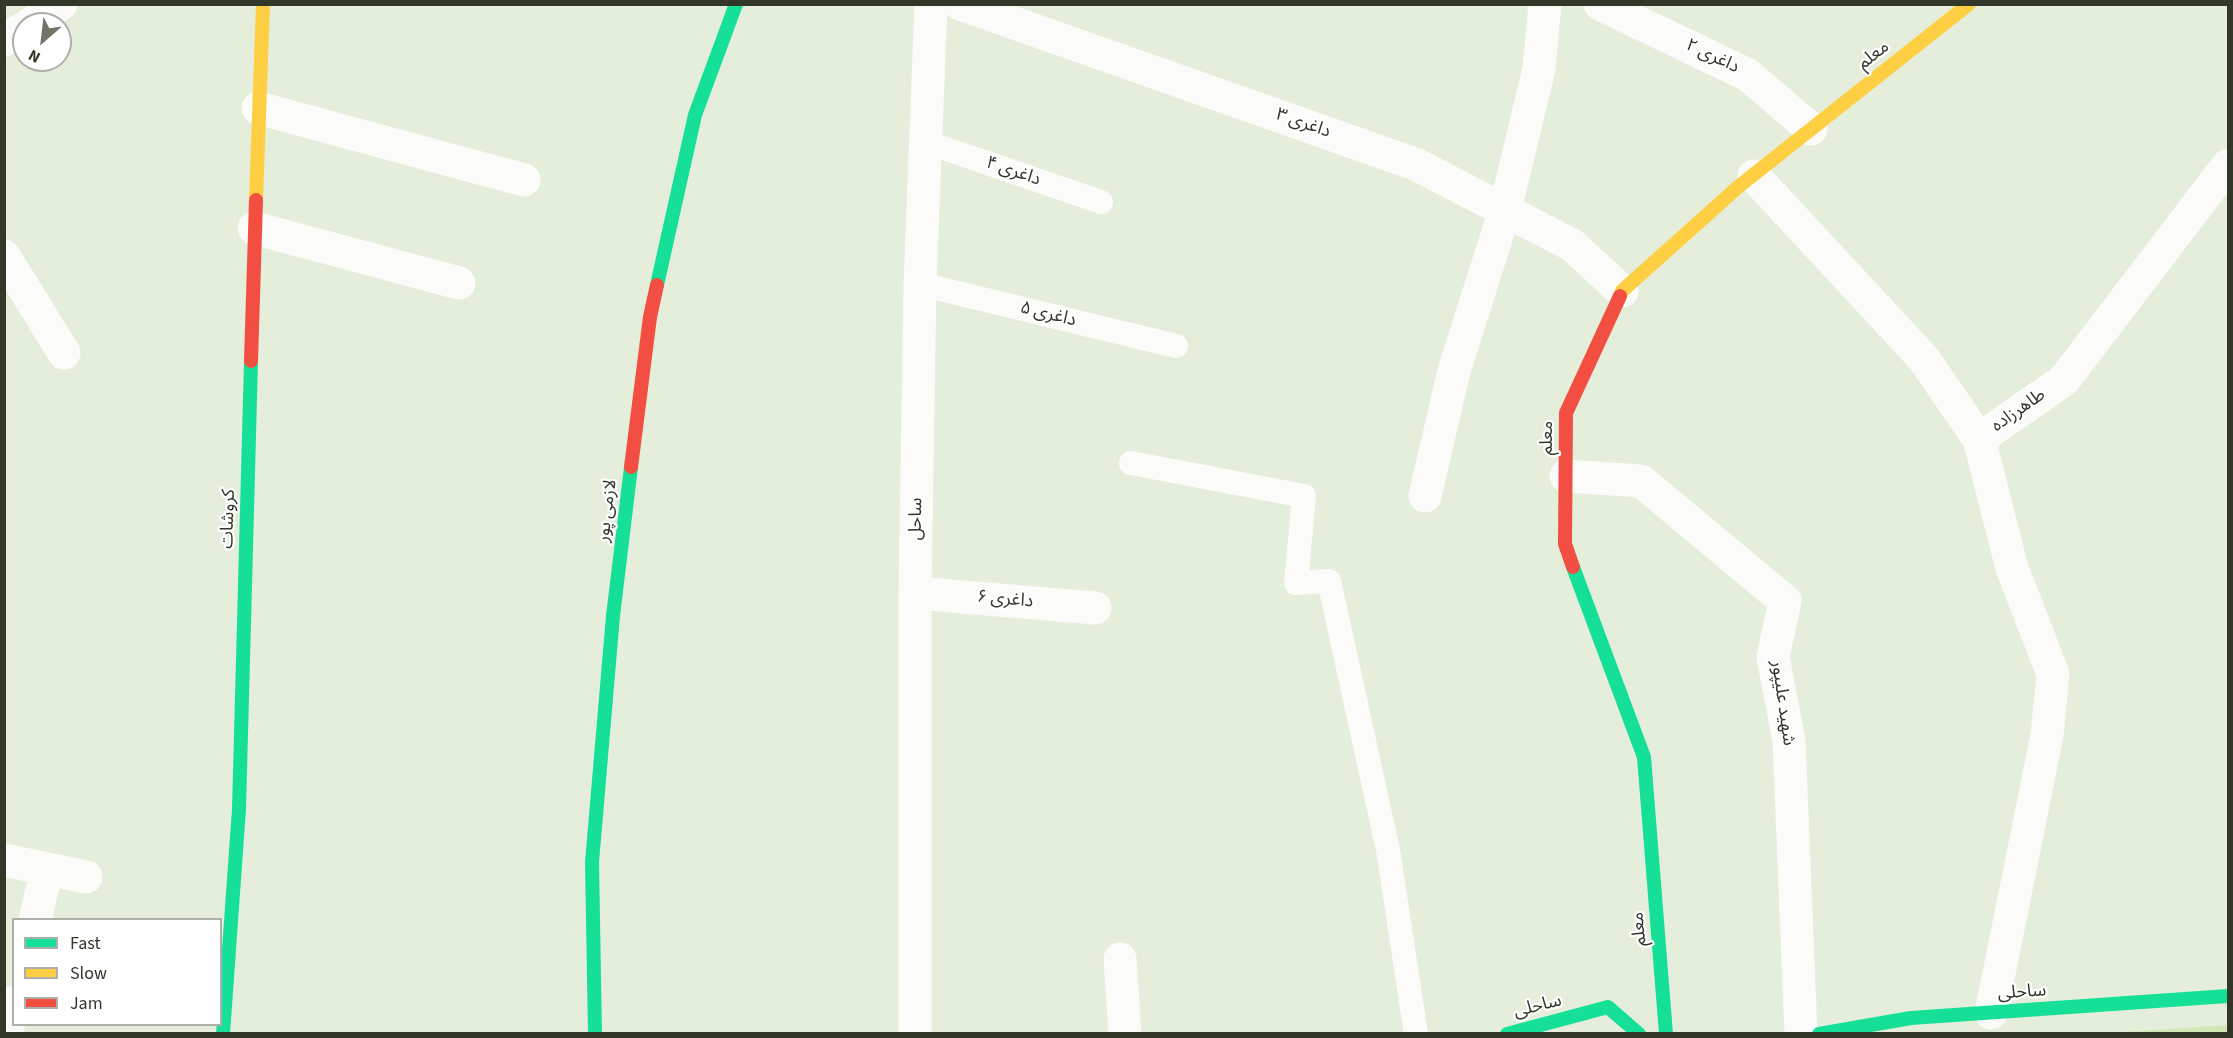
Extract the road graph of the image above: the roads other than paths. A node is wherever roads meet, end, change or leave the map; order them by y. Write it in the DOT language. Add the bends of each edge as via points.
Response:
graph roads {
  1 [pos="263,4"];
  2 [pos="736,4"];
  3 [pos="931,4"];
  4 [pos="960,4"];
  5 [pos="1545,4"];
  6 [pos="1600,4"];
  7 [pos="1969,4"];
  8 [pos="258,108"];
  9 [pos="1811,129"];
  10 [pos="926,142"];
  11 [pos="2229,165"];
  12 [pos="1754,176"];
  13 [pos="524,180"];
  14 [pos="1101,202"];
  15 [pos="1505,210"];
  16 [pos="254,228"];
  17 [pos="4,256"];
  18 [pos="459,283"];
  19 [pos="920,284"];
  20 [pos="1622,291"];
  21 [pos="1176,346"];
  22 [pos="64,353"];
  23 [pos="1979,439"];
  24 [pos="1131,463"];
  25 [pos="1566,476"];
  26 [pos="1425,496"];
  27 [pos="915,593"];
  28 [pos="1095,608"];
  29 [pos="4,860"];
  30 [pos="47,869"];
  31 [pos="87,877"];
  32 [pos="35,918"];
  33 [pos="1120,959"];
  34 [pos="2229,996"];
  35 [pos="12,1010"];
  36 [pos="1991,1013"];
  37 [pos="8,1034"];
  38 [pos="223,1034"];
  39 [pos="595,1034"];
  40 [pos="915,1034"];
  41 [pos="1125,1034"];
  42 [pos="1416,1034"];
  43 [pos="1507,1034"];
  44 [pos="1639,1034"];
  45 [pos="1666,1034"];
  46 [pos="1802,1034"];
  47 [pos="1819,1034"];
  1 -- 8 [label="street, کروشات"];
  2 -- 39 [label="street, لازمی پور" via="695,115 650,317 613,616 592,862"];
  3 -- 10 [label="street, ساحل"];
  4 -- 15 [label="street, داغری ۳" via="1416,164"];
  5 -- 15 [label="street" via="1539,69"];
  6 -- 9 [label="street, داغری ۲" via="1748,75"];
  7 -- 9 [label="street, معلم"];
  8 -- 13 [label="street"];
  8 -- 16 [label="street, کروشات"];
  9 -- 12 [label="street, معلم"];
  10 -- 14 [label="lane, داغری ۴"];
  10 -- 19 [label="street, ساحل"];
  11 -- 23 [label="street, طاهرزاده" via="2064,380"];
  12 -- 20 [label="street, معلم"];
  12 -- 23 [label="street, طاهرزاده" via="1923,358"];
  15 -- 20 [label="street, داغری ۳" via="1572,245"];
  15 -- 26 [label="street" via="1454,371"];
  16 -- 18 [label="street"];
  16 -- 38 [label="street, کروشات" via="239,809"];
  17 -- 22 [label="street"];
  19 -- 21 [label="lane, داغری ۵"];
  19 -- 27 [label="street, ساحل"];
  20 -- 25 [label="street, معلم" via="1566,413"];
  23 -- 36 [label="street" via="2012,568 2053,674 2047,735"];
  24 -- 42 [label="lane" via="1304,496 1296,583 1329,580 1388,850"];
  25 -- 45 [label="street, معلم" via="1565,544 1644,757"];
  25 -- 46 [label="street, شهید علیپور" via="1641,481 1785,601 1773,657 1789,741"];
  27 -- 28 [label="street, داغری ۶"];
  27 -- 40 [label="street, ساحل"];
  29 -- 30 [label="street"];
  30 -- 31 [label="street"];
  30 -- 32 [label="street"];
  33 -- 41 [label="street"];
  34 -- 36 [label="street, ساحلی"];
  35 -- 37 [label="street"];
  36 -- 47 [label="street, ساحلی" via="1911,1018"];
  43 -- 44 [label="street, ساحلی" via="1608,1007"];
}
